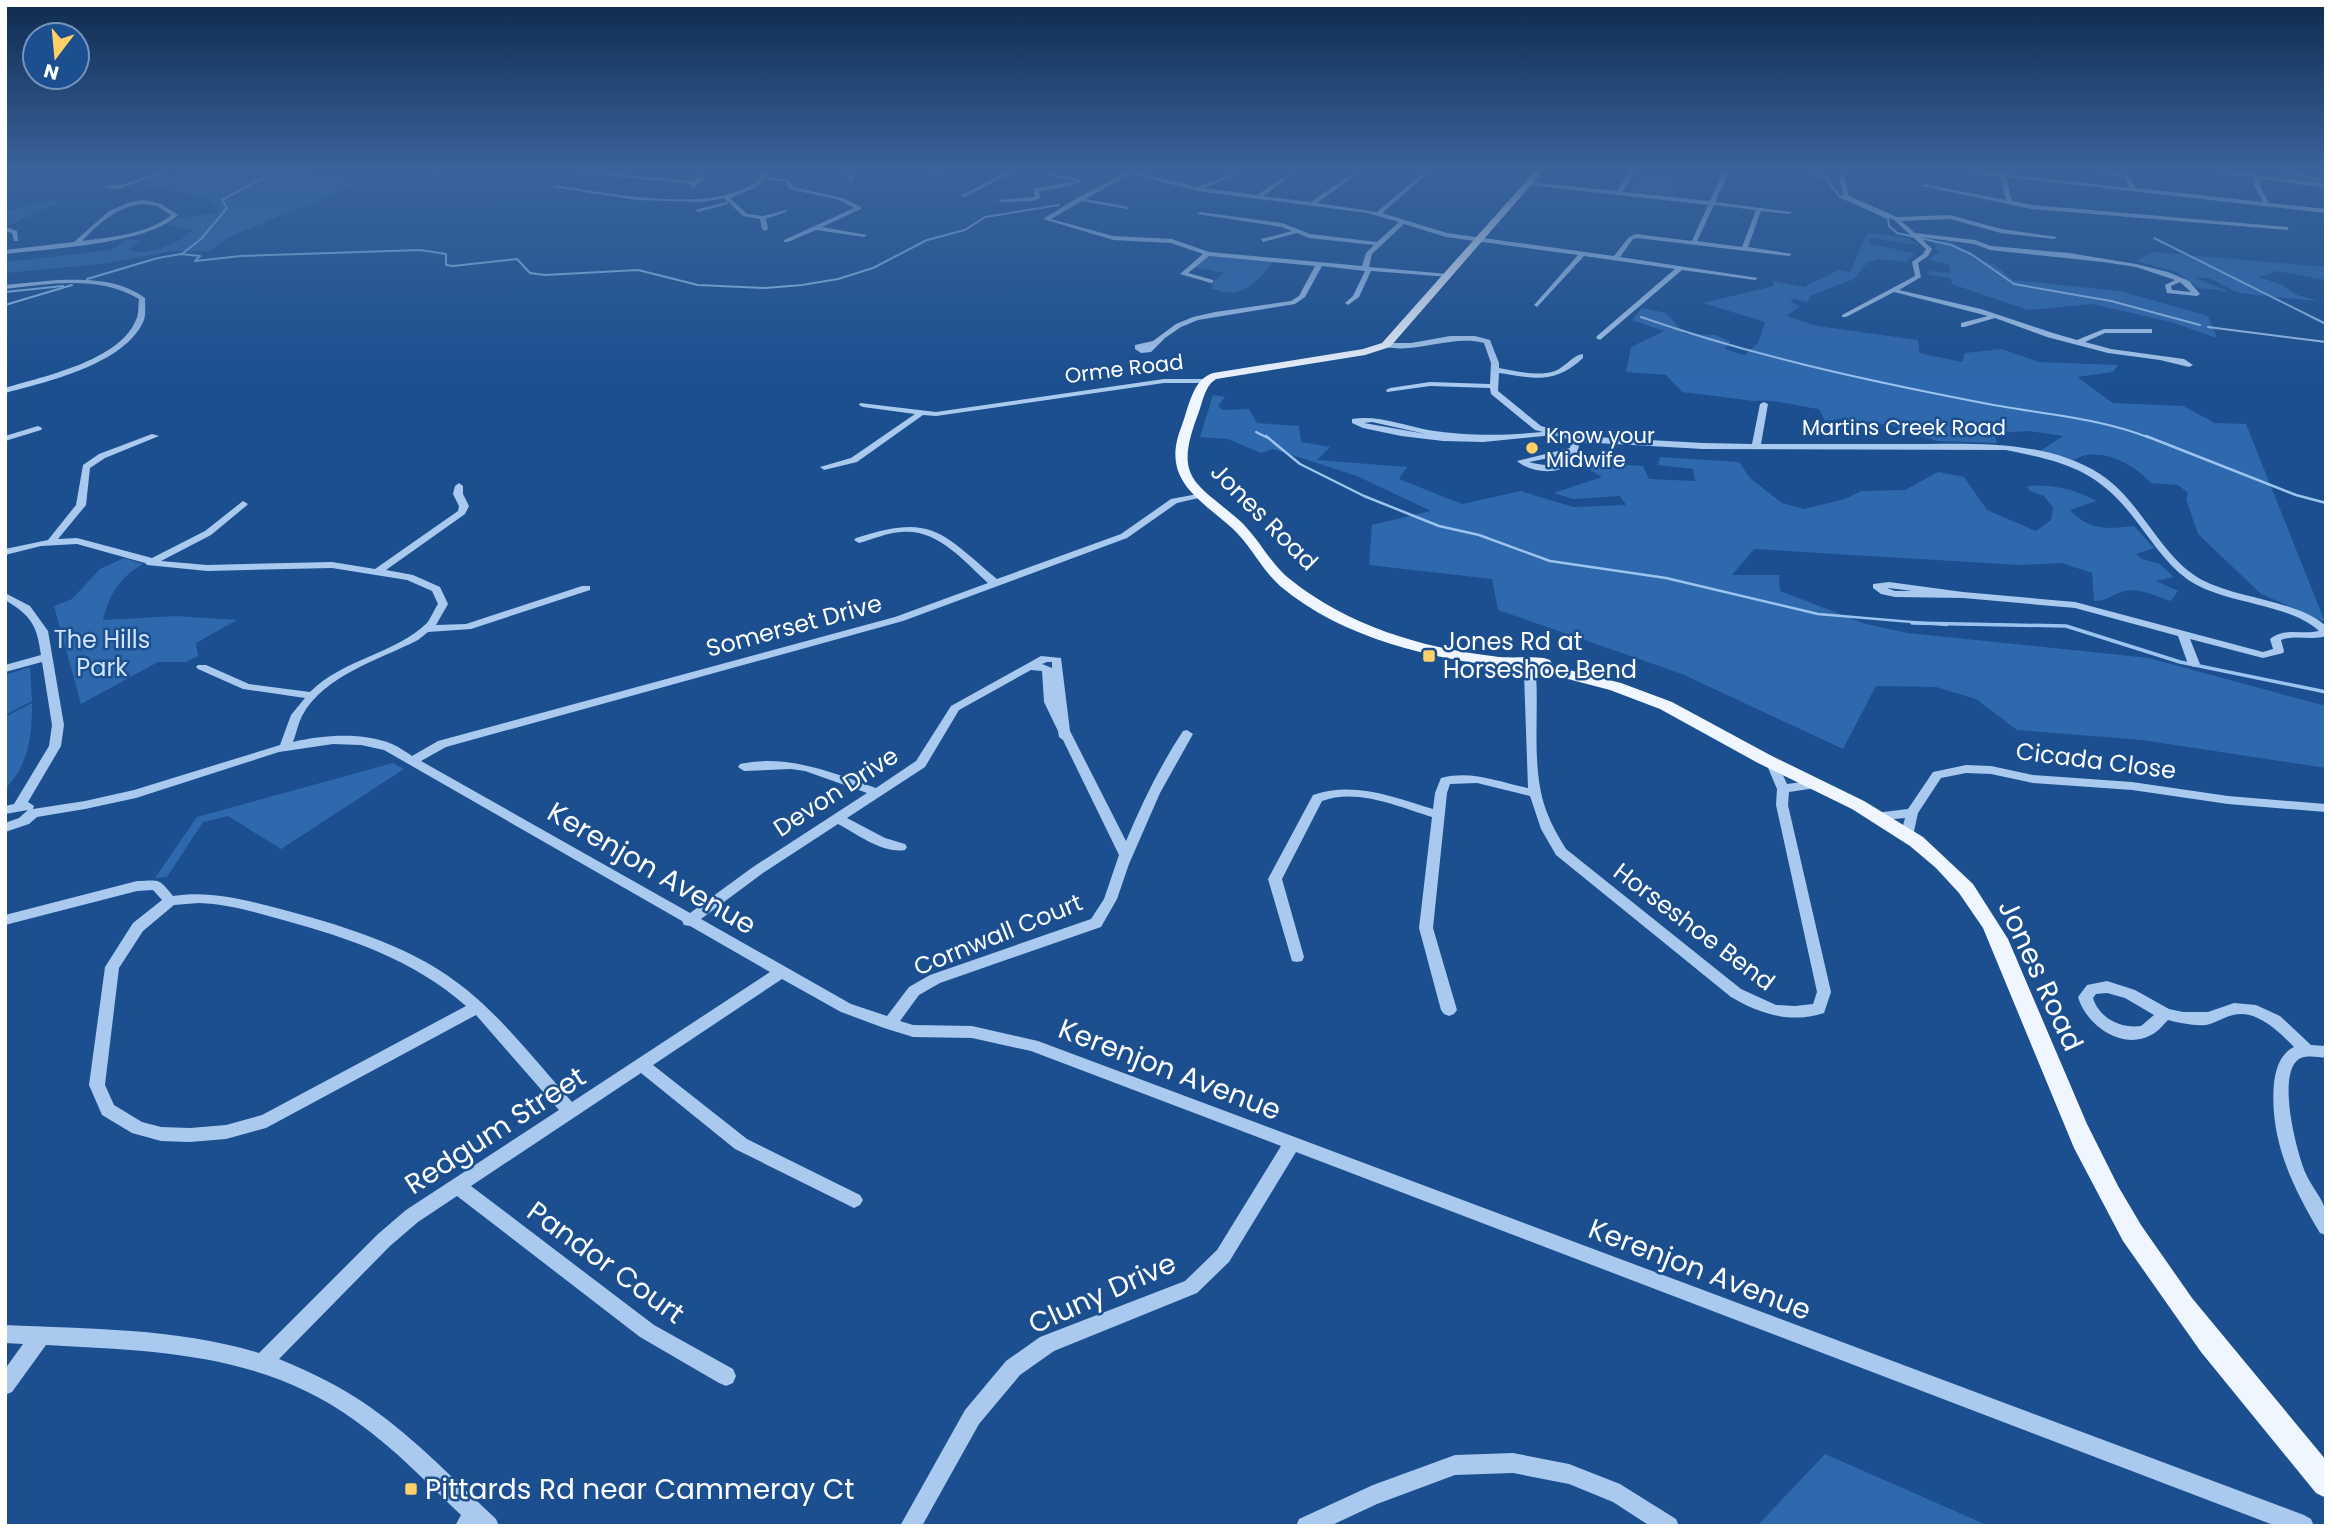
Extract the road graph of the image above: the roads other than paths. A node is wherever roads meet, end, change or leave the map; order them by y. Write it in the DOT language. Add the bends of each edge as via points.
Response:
graph roads {
  1 [pos="78,241"];
  2 [pos="90,241"];
  3 [pos="1176,241"];
  4 [pos="1360,241"];
  5 [pos="1380,241"];
  6 [pos="1479,241"];
  7 [pos="1491,241"];
  8 [pos="1628,241"];
  9 [pos="1689,241"];
  10 [pos="1747,241"];
  11 [pos="1921,241"];
  12 [pos="1969,241"];
  13 [pos="1694,242"];
  14 [pos="76,244"];
  15 [pos="1377,244"];
  16 [pos="1744,248"];
  17 [pos="5,251"];
  18 [pos="1208,254"];
  19 [pos="1583,254"];
  20 [pos="1789,254"];
  21 [pos="1616,258"];
  22 [pos="1319,265"];
  23 [pos="1680,268"];
  24 [pos="1367,269"];
  25 [pos="1448,276"];
  26 [pos="1755,278"];
  27 [pos="1210,281"];
  28 [pos="2178,281"];
  29 [pos="5,287"];
  30 [pos="1892,290"];
  31 [pos="1348,303"];
  32 [pos="1537,305"];
  33 [pos="1844,316"];
  34 [pos="1994,316"];
  35 [pos="1964,325"];
  36 [pos="2149,331"];
  37 [pos="1600,338"];
  38 [pos="2078,342"];
  39 [pos="1153,344"];
  40 [pos="1386,345"];
  41 [pos="1580,356"];
  42 [pos="2164,360"];
  43 [pos="1495,370"];
  44 [pos="1204,381"];
  45 [pos="1493,386"];
  46 [pos="1390,390"];
  47 [pos="5,391"];
  48 [pos="1764,404"];
  49 [pos="863,405"];
  50 [pos="919,415"];
  51 [pos="38,428"];
  52 [pos="1553,434"];
  53 [pos="155,436"];
  54 [pos="5,439"];
  55 [pos="1482,439"];
  56 [pos="1576,439"];
  57 [pos="1756,446"];
  58 [pos="1573,450"];
  59 [pos="824,467"];
  60 [pos="1188,482"];
  61 [pos="460,486"];
  62 [pos="1200,495"];
  63 [pos="1174,501"];
  64 [pos="243,505"];
  65 [pos="859,540"];
  66 [pos="51,542"];
  67 [pos="5,552"];
  68 [pos="150,563"];
  69 [pos="377,572"];
  70 [pos="996,584"];
  71 [pos="586,588"];
  72 [pos="1963,595"];
  73 [pos="5,596"];
  74 [pos="426,629"];
  75 [pos="2183,635"];
  76 [pos="48,657"];
  77 [pos="2194,664"];
  78 [pos="202,667"];
  79 [pos="5,669"];
  80 [pos="1532,669"];
  81 [pos="310,695"];
  82 [pos="1187,734"];
  83 [pos="285,747"];
  84 [pos="412,760"];
  85 [pos="1772,763"];
  86 [pos="744,767"];
  87 [pos="1818,784"];
  88 [pos="1783,789"];
  89 [pos="876,792"];
  90 [pos="1533,793"];
  91 [pos="2326,808"];
  92 [pos="26,809"];
  93 [pos="5,810"];
  94 [pos="1439,815"];
  95 [pos="837,818"];
  96 [pos="1910,823"];
  97 [pos="11,827"];
  98 [pos="5,838"];
  99 [pos="900,847"];
  100 [pos="1126,855"];
  101 [pos="170,901"];
  102 [pos="5,920"];
  103 [pos="689,921"];
  104 [pos="1297,957"];
  105 [pos="781,972"];
  106 [pos="476,1008"];
  107 [pos="1449,1010"];
  108 [pos="2165,1014"];
  109 [pos="889,1024"];
  110 [pos="2307,1051"];
  111 [pos="2326,1052"];
  112 [pos="642,1065"];
  113 [pos="571,1112"];
  114 [pos="1292,1143"];
  115 [pos="457,1186"];
  116 [pos="854,1200"];
  117 [pos="2326,1227"];
  118 [pos="5,1334"];
  119 [pos="41,1336"];
  120 [pos="263,1362"];
  121 [pos="726,1376"];
  122 [pos="5,1385"];
  123 [pos="2326,1483"];
  124 [pos="477,1522"];
  125 [pos="910,1526"];
  126 [pos="1306,1526"];
  127 [pos="1669,1526"];
  128 [pos="2304,1526"];
  1 -- 14 [label="street"];
  2 -- 14 [label="street"];
  3 -- 18 [label="street"];
  4 -- 15 [label="street"];
  5 -- 15 [label="street"];
  6 -- 25 [label="main road"];
  7 -- 19 [label="street"];
  8 -- 21 [label="street"];
  9 -- 13 [label="street"];
  10 -- 16 [label="street"];
  11 -- 30 [label="street" via="1929,249 1915,262 1918,277"];
  12 -- 28 [label="street" via="1990,248 2152,267"];
  13 -- 16 [label="street"];
  14 -- 17 [label="street"];
  15 -- 24 [label="street" via="1369,253"];
  16 -- 20 [label="street"];
  18 -- 22 [label="street"];
  18 -- 27 [label="street" via="1184,274"];
  19 -- 21 [label="street"];
  19 -- 32 [label="street"];
  21 -- 23 [label="street"];
  22 -- 24 [label="street"];
  22 -- 39 [label="street" via="1293,303 1208,315 1169,329"];
  23 -- 26 [label="street"];
  23 -- 37 [label="street"];
  24 -- 25 [label="street"];
  24 -- 31 [label="street" via="1356,297"];
  25 -- 40 [label="main road"];
  29 -- 47 [label="street" via="70,283 121,288 142,298 135,334 111,352"];
  30 -- 33 [label="street"];
  30 -- 34 [label="street"];
  34 -- 35 [label="street"];
  34 -- 38 [label="street"];
  36 -- 38 [label="street" via="2104,331"];
  38 -- 42 [label="street"];
  40 -- 43 [label="street" via="1482,340 1492,349"];
  40 -- 44 [label="main road, Orme Road" via="1357,354 1224,373"];
  41 -- 43 [label="street" via="1566,371 1549,376"];
  43 -- 45 [label="street"];
  44 -- 50 [label="street, Orme Road" via="1164,381"];
  44 -- 60 [label="main road, Jones Road" via="1179,445"];
  45 -- 46 [label="street" via="1430,384"];
  45 -- 52 [label="street" via="1499,397 1538,428"];
  48 -- 57 [label="street"];
  49 -- 50 [label="street, Orme Road"];
  50 -- 59 [label="street" via="854,460"];
  51 -- 54 [label="street"];
  52 -- 55 [label="street"];
  52 -- 56 [label="street"];
  53 -- 66 [label="street" via="86,467 81,505"];
  55 -- 55 [label="street" via="1423,438 1355,421 1372,420"];
  56 -- 57 [label="street"];
  56 -- 58 [label="street"];
  57 -- 75 [label="street, Martins Creek Road" via="2006,447 2042,454 2083,468 2107,483 2178,565 2198,581 2308,619 2326,632 2284,633 2275,639 2279,651 2263,655"];
  58 -- 58 [label="street" via="1569,461 1558,466 1527,466 1521,461"];
  60 -- 62 [label="main road, Jones Road"];
  60 -- 63 [label="street, Somerset Drive"];
  61 -- 69 [label="street" via="462,512"];
  62 -- 63 [label="street, Somerset Drive"];
  62 -- 80 [label="main road, Jones Road" via="1240,528 1274,572 1316,604 1403,642"];
  63 -- 70 [label="street, Somerset Drive" via="1124,536"];
  64 -- 68 [label="street" via="208,533"];
  65 -- 70 [label="street" via="901,526 920,527"];
  66 -- 67 [label="street"];
  66 -- 68 [label="street" via="81,542"];
  68 -- 69 [label="street" via="207,568 315,564"];
  69 -- 74 [label="street" via="423,581 436,589 442,608"];
  70 -- 84 [label="street, Somerset Drive" via="900,619 442,744"];
  71 -- 74 [label="street" via="467,626"];
  72 -- 72 [label="street, Martins Creek Road" via="1895,594 1877,586 1889,585"];
  72 -- 75 [label="street, Martins Creek Road" via="2075,605"];
  73 -- 76 [label="street" via="37,620"];
  74 -- 81 [label="street" via="357,664"];
  75 -- 77 [label="street"];
  76 -- 79 [label="street"];
  76 -- 92 [label="street" via="57,736"];
  78 -- 81 [label="street" via="247,687"];
  80 -- 85 [label="main road, Jones Road" via="1654,700"];
  80 -- 90 [label="street, Horseshoe Bend"];
  81 -- 83 [label="street" via="295,716"];
  82 -- 100 [label="street, Cornwall Court" via="1171,757"];
  83 -- 84 [label="street, Kerenjon Avenue" via="357,740 388,747"];
  83 -- 92 [label="street, Kerenjon Avenue" via="121,797"];
  84 -- 103 [label="street, Kerenjon Avenue"];
  85 -- 87 [label="main road, Jones Road"];
  85 -- 88 [label="street"];
  86 -- 89 [label="street" via="807,768"];
  87 -- 88 [label="street"];
  87 -- 96 [label="main road, Jones Road" via="1883,816"];
  88 -- 90 [label="street, Horseshoe Bend" via="1824,992 1819,1009 1791,1013 1762,1009 1736,993 1585,873 1550,836"];
  89 -- 95 [label="street, Devon Drive"];
  89 -- 100 [label="street, Devon Drive" via="920,764 955,708 1039,665 1047,668 1050,702 1065,737"];
  90 -- 94 [label="street" via="1454,777 1446,781"];
  91 -- 96 [label="street, Cicada Close" via="1966,769 1937,775"];
  92 -- 93 [label="street, Kerenjon Avenue"];
  92 -- 97 [label="street"];
  94 -- 104 [label="street" via="1350,791 1329,791 1317,798 1275,879"];
  94 -- 107 [label="street" via="1426,929"];
  95 -- 99 [label="street"];
  95 -- 103 [label="street, Devon Drive"];
  96 -- 123 [label="main road, Jones Road" via="1987,917 2074,1124 2110,1195 2207,1337"];
  97 -- 98 [label="street"];
  100 -- 109 [label="street, Cornwall Court" via="1110,905 1096,923 935,979 914,991"];
  101 -- 102 [label="street" via="157,885 137,886"];
  101 -- 106 [label="street" via="199,895 330,927 442,979"];
  101 -- 106 [label="street" via="138,927 112,967 97,1085 108,1110 138,1128 190,1135 226,1132 266,1121"];
  103 -- 105 [label="street, Kerenjon Avenue"];
  105 -- 109 [label="street, Kerenjon Avenue" via="846,1008"];
  105 -- 112 [label="street, Redgum Street"];
  106 -- 113 [label="street"];
  108 -- 108 [label="street" via="2147,1031 2122,1031 2097,1018 2085,997 2092,989 2117,989"];
  108 -- 110 [label="street" via="2199,1019 2234,1009 2256,1011 2280,1024"];
  109 -- 114 [label="street, Kerenjon Avenue" via="913,1031 972,1032 1033,1045"];
  110 -- 111 [label="street"];
  110 -- 117 [label="street" via="2289,1056 2283,1066 2281,1132 2298,1181"];
  112 -- 113 [label="street, Redgum Street"];
  112 -- 116 [label="street" via="741,1144"];
  113 -- 115 [label="street, Redgum Street"];
  114 -- 125 [label="street, Cluny Drive" via="1223,1256 1191,1287 1047,1344 1013,1368 972,1417"];
  114 -- 128 [label="street, Kerenjon Avenue"];
  115 -- 120 [label="street, Redgum Street" via="384,1240"];
  115 -- 121 [label="street, Pandor Court" via="647,1331"];
  118 -- 119 [label="street"];
  119 -- 120 [label="street" via="165,1341"];
  119 -- 122 [label="street"];
  120 -- 124 [label="street" via="316,1384 363,1414"];
  126 -- 127 [label="street" via="1454,1465 1513,1463 1569,1474 1620,1494"];
}
